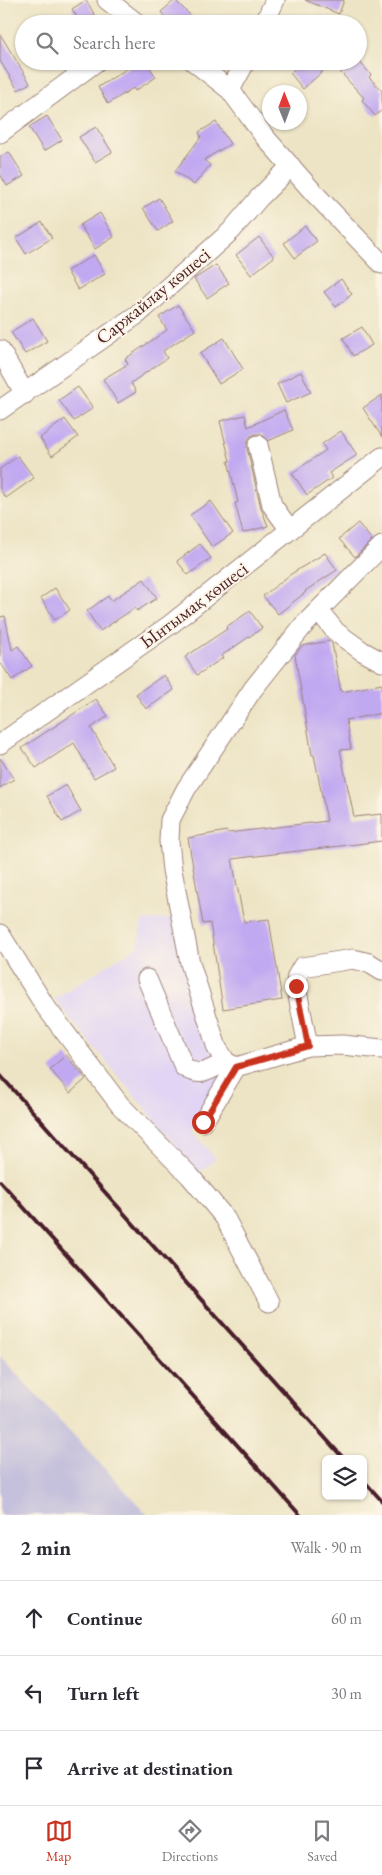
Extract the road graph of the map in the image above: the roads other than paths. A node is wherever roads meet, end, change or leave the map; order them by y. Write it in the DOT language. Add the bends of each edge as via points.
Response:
graph roads {
  1 [pos="107,0"];
  2 [pos="275,0"];
  3 [pos="126,15"];
  4 [pos="268,15"];
  5 [pos="85,70"];
  6 [pos="204,70"];
  7 [pos="241,70"];
  8 [pos="230,90"];
  9 [pos="0,133"];
  10 [pos="291,166"];
  11 [pos="382,264"];
  12 [pos="0,350"];
  13 [pos="25,394"];
  14 [pos="0,410"];
  15 [pos="258,445"];
  16 [pos="382,457"];
  17 [pos="290,530"];
  18 [pos="382,546"];
  19 [pos="319,611"];
  20 [pos="382,662"];
  21 [pos="0,744"];
  22 [pos="0,934"];
  23 [pos="382,971"];
  24 [pos="147,979"];
  25 [pos="308,1046"];
  26 [pos="382,1049"];
  27 [pos="231,1064"];
  28 [pos="203,1122"];
  29 [pos="269,1302"];
  1 -- 3 [label="street"];
  2 -- 4 [label="street"];
  5 -- 9 [label="street"];
  6 -- 8 [label="street"];
  7 -- 8 [label="street"];
  8 -- 10 [label="street"];
  10 -- 11 [label="street"];
  10 -- 13 [label="street, Саржайлау көшесі" via="231,231 138,314"];
  12 -- 13 [label="street"];
  13 -- 14 [label="street, Саржайлау көшесі"];
  15 -- 17 [label="street" via="272,505"];
  16 -- 17 [label="street, Ынтымақ көшесі"];
  17 -- 21 [label="street, Ынтымақ көшесі" via="171,624"];
  18 -- 19 [label="street"];
  19 -- 20 [label="street" via="336,632"];
  19 -- 27 [label="street" via="303,626 253,689 186,789 170,820 172,870 190,963 217,1048"];
  22 -- 29 [label="street" via="45,1006 120,1105 190,1176 225,1218"];
  23 -- 25 [label="street" via="353,959 302,968 296,986"];
  24 -- 27 [label="street" via="184,1067 202,1073"];
  25 -- 26 [label="street"];
  25 -- 27 [label="street"];
  27 -- 28 [label="street"];
}
